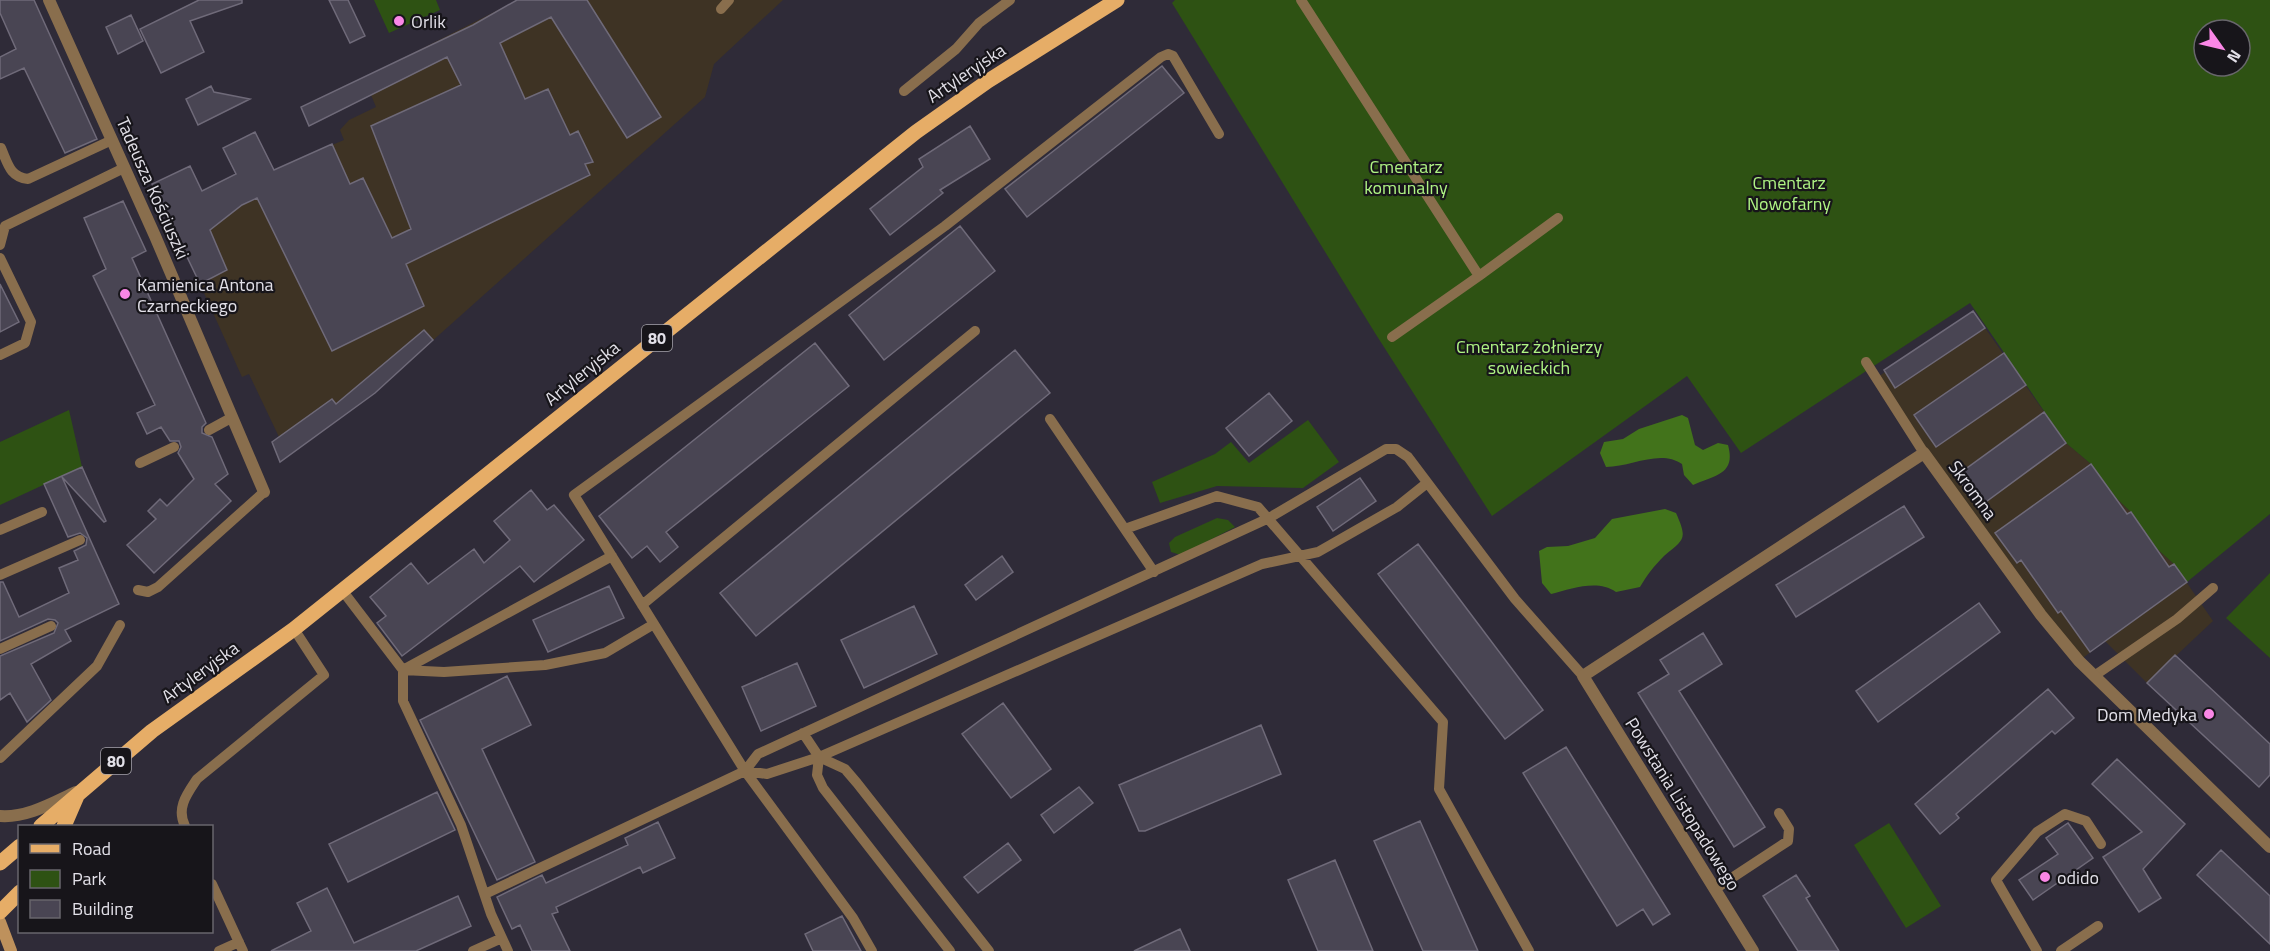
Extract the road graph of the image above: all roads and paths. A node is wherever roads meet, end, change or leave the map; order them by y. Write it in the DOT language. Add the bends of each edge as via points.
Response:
graph roads {
  1 [pos="49,0"];
  2 [pos="729,0"];
  3 [pos="1010,0"];
  4 [pos="1117,0"];
  5 [pos="1301,0"];
  6 [pos="721,9"];
  7 [pos="904,92"];
  8 [pos="1219,134"];
  9 [pos="112,140"];
  10 [pos="1,148"];
  11 [pos="124,168"];
  12 [pos="1558,218"];
  13 [pos="0,245"];
  14 [pos="0,258"];
  15 [pos="1479,276"];
  16 [pos="975,331"];
  17 [pos="1392,337"];
  18 [pos="0,355"];
  19 [pos="1866,362"];
  20 [pos="231,418"];
  21 [pos="1050,418"];
  22 [pos="209,430"];
  23 [pos="174,447"];
  24 [pos="1924,453"];
  25 [pos="140,463"];
  26 [pos="1427,483"];
  27 [pos="264,492"];
  28 [pos="42,512"];
  29 [pos="1269,518"];
  30 [pos="1125,529"];
  31 [pos="0,530"];
  32 [pos="80,540"];
  33 [pos="612,556"];
  34 [pos="1300,556"];
  35 [pos="1154,572"];
  36 [pos="0,575"];
  37 [pos="2212,588"];
  38 [pos="138,590"];
  39 [pos="342,590"];
  40 [pos="642,605"];
  41 [pos="654,624"];
  42 [pos="120,625"];
  43 [pos="51,626"];
  44 [pos="294,629"];
  45 [pos="0,649"];
  46 [pos="403,670"];
  47 [pos="1583,676"];
  48 [pos="2094,676"];
  49 [pos="803,733"];
  50 [pos="819,757"];
  51 [pos="0,758"];
  52 [pos="745,771"];
  53 [pos="80,790"];
  54 [pos="1779,813"];
  55 [pos="0,816"];
  56 [pos="42,825"];
  57 [pos="64,825"];
  58 [pos="184,825"];
  59 [pos="2101,844"];
  60 [pos="2270,847"];
  61 [pos="18,848"];
  62 [pos="0,863"];
  63 [pos="213,886"];
  64 [pos="1715,889"];
  65 [pos="18,894"];
  66 [pos="484,894"];
  67 [pos="0,912"];
  68 [pos="0,922"];
  69 [pos="2098,926"];
  70 [pos="502,938"];
  71 [pos="241,947"];
  72 [pos="10,951"];
  73 [pos="219,951"];
  74 [pos="473,951"];
  75 [pos="508,951"];
  76 [pos="872,951"];
  77 [pos="950,951"];
  78 [pos="989,951"];
  79 [pos="1530,951"];
  80 [pos="1753,951"];
  81 [pos="2037,951"];
  82 [pos="2061,951"];
  1 -- 9 [label="street, Tadeusza Kościuszki"];
  2 -- 6 [label="lane"];
  3 -- 7 [label="lane"];
  4 -- 39 [label="main road, Artyleryjska / 80" via="933,118"];
  5 -- 15 [label="lane"];
  8 -- 33 [label="lane" via="1173,56 1161,57 945,226 574,495"];
  9 -- 10 [label="lane" via="28,179 13,174"];
  9 -- 11 [label="street, Tadeusza Kościuszki"];
  11 -- 13 [label="lane" via="5,226"];
  11 -- 20 [label="street, Tadeusza Kościuszki"];
  12 -- 15 [label="lane"];
  14 -- 18 [label="lane" via="31,322 25,343"];
  15 -- 17 [label="lane"];
  16 -- 40 [label="lane"];
  19 -- 24 [label="lane"];
  20 -- 22 [label="lane"];
  20 -- 27 [label="street, Tadeusza Kościuszki"];
  21 -- 30 [label="lane"];
  23 -- 25 [label="lane"];
  24 -- 47 [label="street, Skromna"];
  24 -- 48 [label="street, Skromna" via="2041,615"];
  26 -- 29 [label="lane" via="1408,457 1396,449 1386,449"];
  26 -- 34 [label="lane" via="1397,507 1318,552"];
  26 -- 47 [label="lane" via="1515,599"];
  27 -- 38 [label="lane" via="158,587 148,592"];
  28 -- 31 [label="lane"];
  29 -- 30 [label="lane" via="1258,507 1217,496"];
  29 -- 34 [label="lane"];
  29 -- 35 [label="lane"];
  30 -- 35 [label="lane"];
  32 -- 36 [label="lane"];
  33 -- 40 [label="lane"];
  33 -- 46 [label="lane"];
  34 -- 50 [label="lane" via="1262,564"];
  34 -- 79 [label="lane" via="1443,722 1439,789"];
  35 -- 49 [label="lane"];
  37 -- 48 [label="lane" via="2177,619"];
  39 -- 44 [label="main road, Artyleryjska / 80"];
  39 -- 46 [label="lane"];
  40 -- 41 [label="lane"];
  41 -- 46 [label="lane" via="605,652 544,665 444,672"];
  41 -- 52 [label="lane"];
  42 -- 51 [label="lane" via="97,666"];
  43 -- 45 [label="lane"];
  44 -- 53 [label="main road, Artyleryjska / 80" via="152,731"];
  44 -- 58 [label="lane" via="324,675 197,779 184,798 181,818"];
  46 -- 66 [label="lane" via="403,701 460,825"];
  47 -- 64 [label="street, Powstania Listopadowego"];
  48 -- 60 [label="street, Skromna"];
  49 -- 50 [label="lane"];
  49 -- 52 [label="lane" via="758,754"];
  50 -- 52 [label="lane" via="767,774"];
  50 -- 77 [label="lane" via="818,776 823,788"];
  50 -- 78 [label="lane" via="845,769 858,783"];
  52 -- 66 [label="lane"];
  52 -- 76 [label="lane" via="853,918"];
  53 -- 55 [label="street" via="31,812"];
  53 -- 56 [label="main road, Artyleryjska / 80"];
  53 -- 57 [label="main road, Artyleryjska / 80"];
  54 -- 64 [label="lane" via="1789,829 1788,841"];
  59 -- 81 [label="lane" via="2086,821 2065,814 2037,832 1996,880"];
  61 -- 62 [label="main road"];
  63 -- 71 [label="lane"];
  64 -- 80 [label="street, Powstania Listopadowego"];
  65 -- 67 [label="main road"];
  66 -- 70 [label="lane"];
  68 -- 72 [label="main road"];
  69 -- 82 [label="lane"];
  70 -- 74 [label="lane"];
  70 -- 75 [label="lane"];
  71 -- 73 [label="lane"];
}
